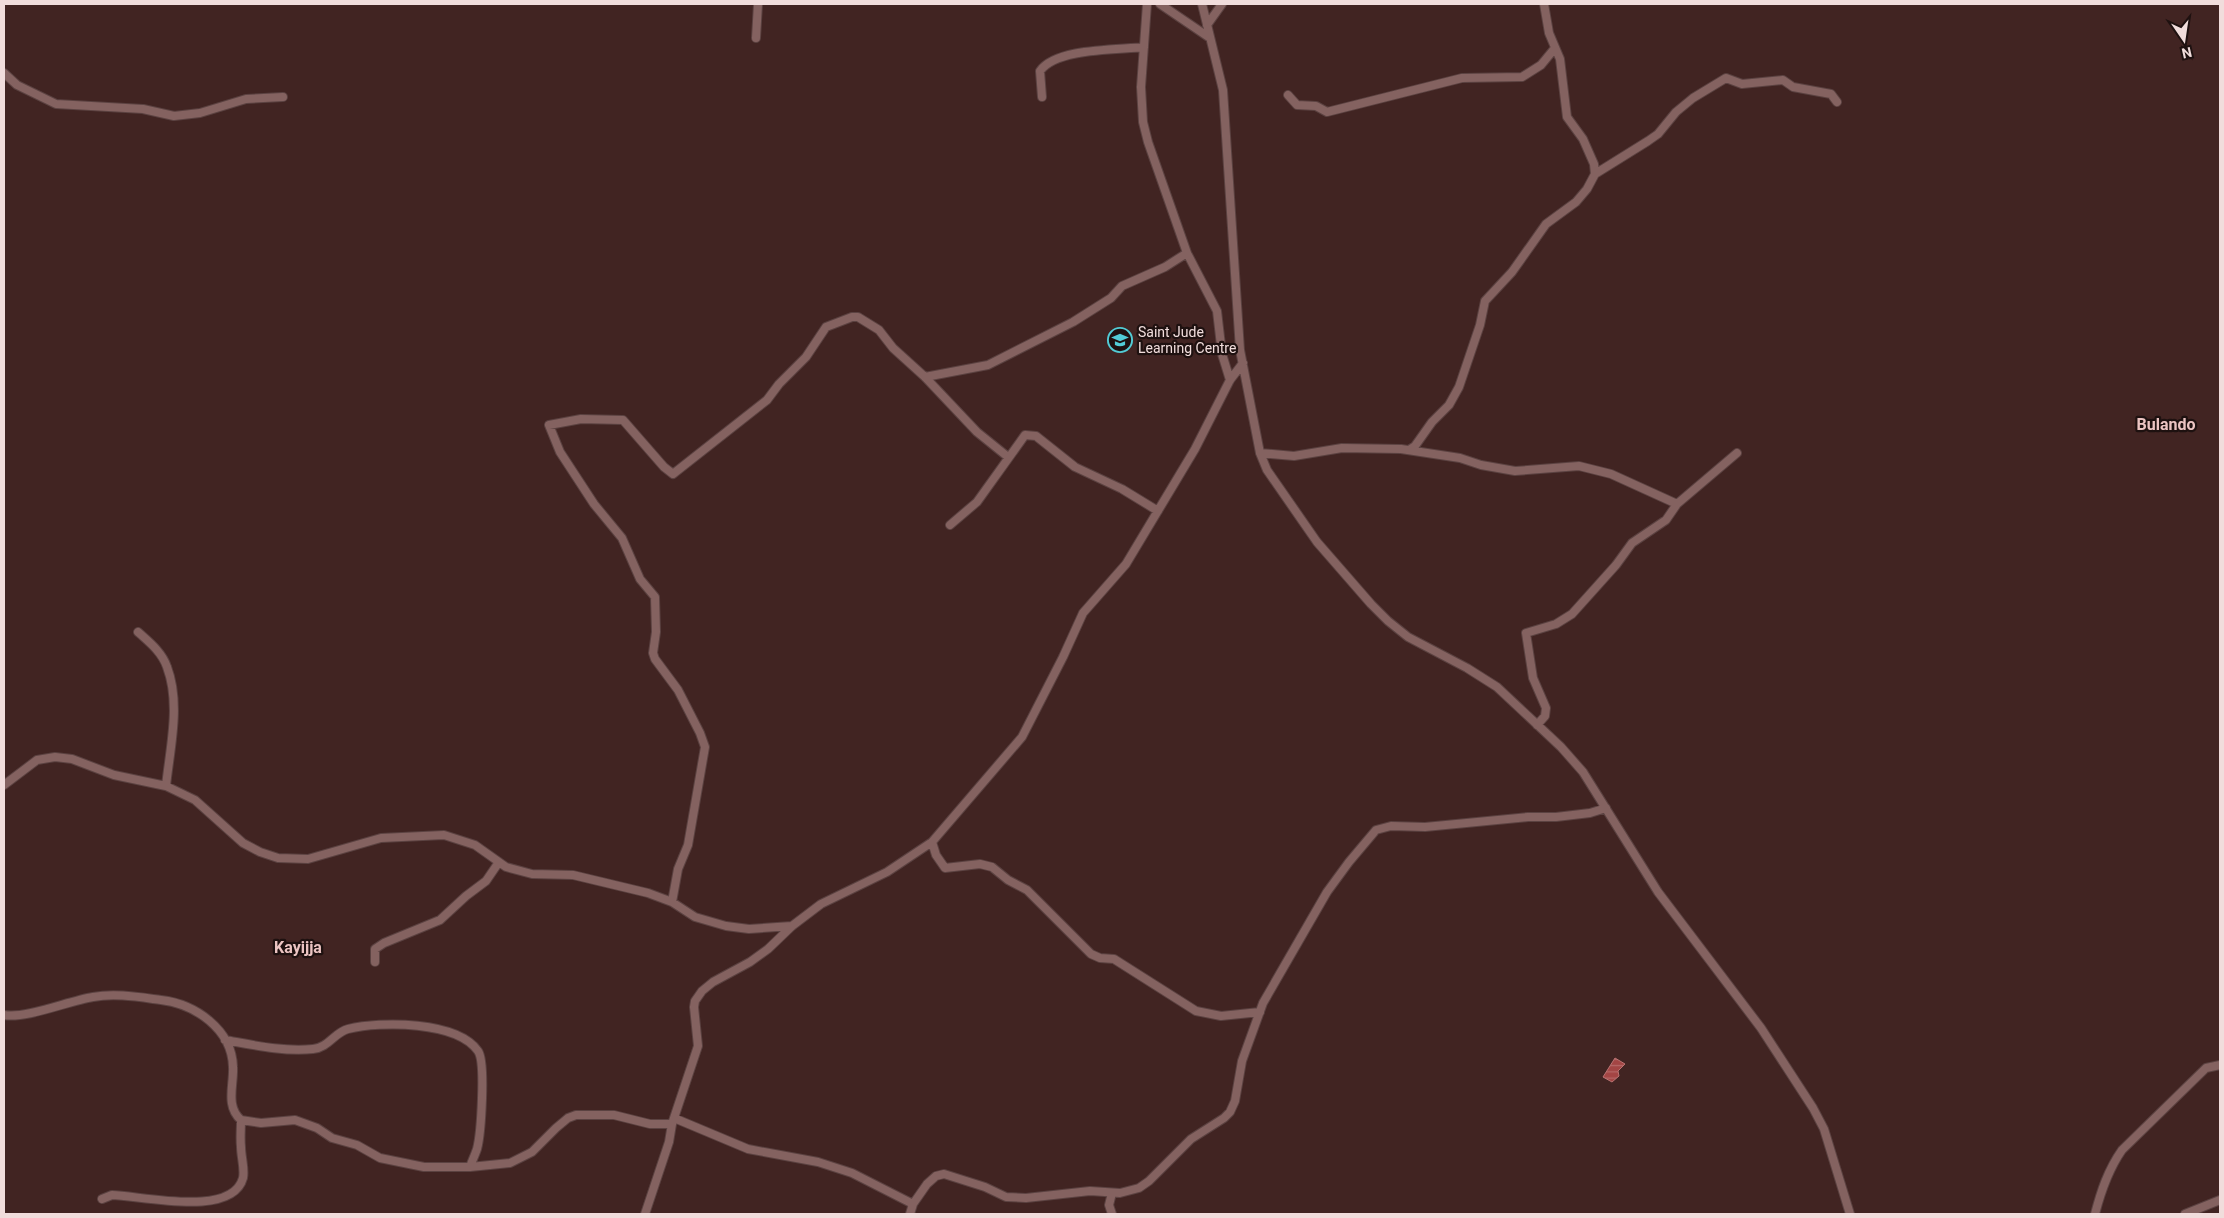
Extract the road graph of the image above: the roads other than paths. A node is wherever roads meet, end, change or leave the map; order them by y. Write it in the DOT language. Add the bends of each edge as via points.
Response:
graph roads {
  1 [pos="758,4"];
  2 [pos="1147,4"];
  3 [pos="1160,4"];
  4 [pos="1202,4"];
  5 [pos="1222,4"];
  6 [pos="1544,4"];
  7 [pos="1206,25"];
  8 [pos="756,38"];
  9 [pos="1210,38"];
  10 [pos="1144,47"];
  11 [pos="1556,48"];
  12 [pos="4,73"];
  13 [pos="1288,95"];
  14 [pos="283,97"];
  15 [pos="1042,97"];
  16 [pos="1837,102"];
  17 [pos="1595,174"];
  18 [pos="1188,253"];
  19 [pos="1243,363"];
  20 [pos="925,377"];
  21 [pos="1230,380"];
  22 [pos="1409,450"];
  23 [pos="1737,453"];
  24 [pos="1260,454"];
  25 [pos="1008,457"];
  26 [pos="1677,504"];
  27 [pos="1158,511"];
  28 [pos="950,525"];
  29 [pos="138,632"];
  30 [pos="1537,725"];
  31 [pos="4,785"];
  32 [pos="166,786"];
  33 [pos="1606,808"];
  34 [pos="932,842"];
  35 [pos="498,862"];
  36 [pos="672,902"];
  37 [pos="792,926"];
  38 [pos="375,962"];
  39 [pos="1260,1012"];
  40 [pos="4,1015"];
  41 [pos="226,1040"];
  42 [pos="2220,1065"];
  43 [pos="241,1120"];
  44 [pos="673,1121"];
  45 [pos="470,1167"];
  46 [pos="1112,1193"];
  47 [pos="102,1198"];
  48 [pos="2220,1200"];
  49 [pos="913,1204"];
  50 [pos="645,1214"];
  51 [pos="910,1214"];
  52 [pos="1112,1214"];
  53 [pos="1850,1214"];
  54 [pos="2095,1214"];
  55 [pos="2185,1214"];
  1 -- 8 [label="street"];
  2 -- 10 [label="street"];
  3 -- 9 [label="street"];
  4 -- 7 [label="street"];
  5 -- 7 [label="street"];
  6 -- 11 [label="street" via="1549,33"];
  7 -- 9 [label="street"];
  9 -- 19 [label="street" via="1223,90"];
  10 -- 15 [label="street" via="1100,49 1053,60 1040,71"];
  10 -- 18 [label="street" via="1141,87 1145,128"];
  11 -- 13 [label="street" via="1522,77 1462,78 1328,112 1316,106 1297,105"];
  11 -- 17 [label="street" via="1567,117 1583,139"];
  12 -- 14 [label="street" via="17,85 56,104 143,109 174,116 200,113 246,99"];
  16 -- 17 [label="street" via="1831,94 1793,87 1783,80 1742,84 1726,78 1676,112 1658,134"];
  17 -- 22 [label="street" via="1576,202 1546,224 1512,272 1485,301 1459,387 1448,405"];
  18 -- 20 [label="street" via="1122,286 1111,298 1074,322 988,365"];
  18 -- 21 [label="street" via="1217,311 1222,354"];
  19 -- 21 [label="street"];
  19 -- 24 [label="street"];
  20 -- 25 [label="street" via="977,432"];
  20 -- 36 [label="street" via="893,348 879,330 858,317 852,317 826,327 806,357 767,400 673,474 623,420 581,419 550,425 560,452 594,504 622,538 640,579 655,597 653,653 678,690 705,747 688,845 678,869"];
  21 -- 27 [label="street"];
  22 -- 24 [label="street" via="1342,448 1294,456"];
  22 -- 26 [label="street" via="1515,470 1579,466 1611,474"];
  23 -- 26 [label="street"];
  24 -- 30 [label="street" via="1275,485 1317,542 1371,604 1408,637 1496,687"];
  25 -- 27 [label="street" via="1025,436 1036,436 1076,467"];
  25 -- 28 [label="street" via="977,502"];
  26 -- 30 [label="street" via="1666,520 1632,543 1572,614 1556,624 1526,633 1533,678 1546,708 1545,716"];
  27 -- 34 [label="street" via="1126,564 1083,613 1022,737"];
  29 -- 32 [label="street" via="156,648 167,666 172,685 174,715"];
  30 -- 33 [label="street" via="1583,772"];
  31 -- 32 [label="street" via="37,760 55,757 72,759 114,775"];
  32 -- 35 [label="street" via="195,800 243,843 278,858 308,859 381,838 444,835 475,845"];
  33 -- 39 [label="street" via="1556,817 1425,827 1391,826 1376,830 1327,892"];
  33 -- 53 [label="street" via="1658,892 1761,1028 1813,1108 1824,1129"];
  34 -- 37 [label="street" via="888,872 821,904"];
  34 -- 39 [label="street" via="936,855 946,868 980,864 992,867 1027,890 1091,954 1114,959 1196,1011 1221,1016"];
  35 -- 36 [label="street" via="532,874 573,875 598,880"];
  35 -- 38 [label="street" via="486,881 440,920 375,949"];
  36 -- 37 [label="street" via="695,917 726,926"];
  37 -- 44 [label="street" via="750,962 713,982 695,1001 698,1046"];
  39 -- 46 [label="street" via="1239,1071 1235,1102 1230,1112 1191,1139 1139,1188"];
  40 -- 41 [label="street" via="19,1016 92,997 121,995 167,1001 196,1011 215,1024"];
  41 -- 43 [label="street" via="234,1068 232,1108"];
  41 -- 45 [label="street" via="263,1047 312,1050 346,1029 373,1025 450,1031 482,1057 477,1148"];
  42 -- 54 [label="street" via="2206,1068 2122,1150 2102,1188"];
  43 -- 45 [label="street" via="261,1123 295,1120 380,1158 424,1167"];
  43 -- 47 [label="street" via="243,1176 239,1188 232,1195 224,1199 193,1202 117,1195"];
  44 -- 45 [label="street" via="650,1124 614,1115 576,1115 562,1123 523,1158 510,1163"];
  44 -- 49 [label="street" via="748,1149 818,1162 852,1173"];
  44 -- 50 [label="street"];
  46 -- 49 [label="street" via="1090,1190 1026,1198 1006,1197 944,1174 927,1184"];
  46 -- 52 [label="street" via="1109,1206"];
  48 -- 55 [label="street"];
  49 -- 51 [label="street"];
}
